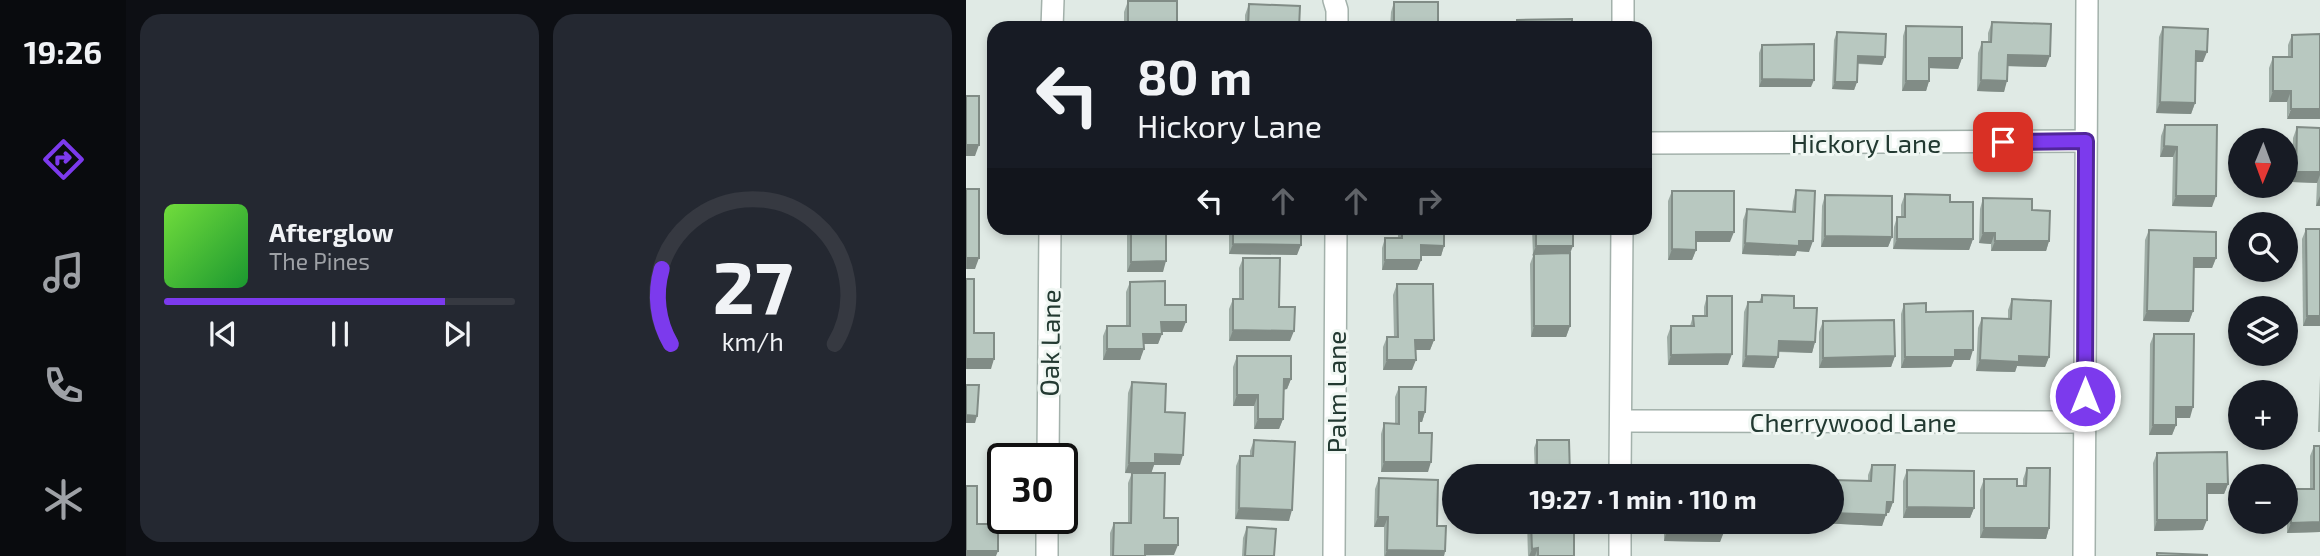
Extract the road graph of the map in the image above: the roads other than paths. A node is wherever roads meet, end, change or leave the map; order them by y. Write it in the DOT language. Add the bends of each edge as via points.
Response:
graph roads {
  1 [pos="1053,0"];
  2 [pos="1334,0"];
  3 [pos="1623,0"];
  4 [pos="2087,0"];
  5 [pos="1052,21"];
  6 [pos="1337,21"];
  7 [pos="1623,21"];
  8 [pos="2086,141"];
  9 [pos="1652,144"];
  10 [pos="1050,235"];
  11 [pos="1336,235"];
  12 [pos="1622,235"];
  13 [pos="1621,421"];
  14 [pos="2085,422"];
  15 [pos="1048,443"];
  16 [pos="1620,464"];
  17 [pos="1047,534"];
  18 [pos="1620,534"];
  19 [pos="1047,556"];
  20 [pos="1334,556"];
  21 [pos="1620,556"];
  22 [pos="2084,556"];
  1 -- 5 [label="street"];
  2 -- 6 [label="street"];
  3 -- 7 [label="street"];
  4 -- 8 [label="street"];
  8 -- 9 [label="street, Hickory Lane"];
  8 -- 14 [label="street"];
  10 -- 15 [label="street, Oak Lane"];
  11 -- 20 [label="street, Palm Lane"];
  12 -- 13 [label="street"];
  13 -- 14 [label="street, Cherrywood Lane"];
  13 -- 16 [label="street"];
  14 -- 22 [label="street"];
  17 -- 19 [label="street"];
  18 -- 21 [label="street"];
}
